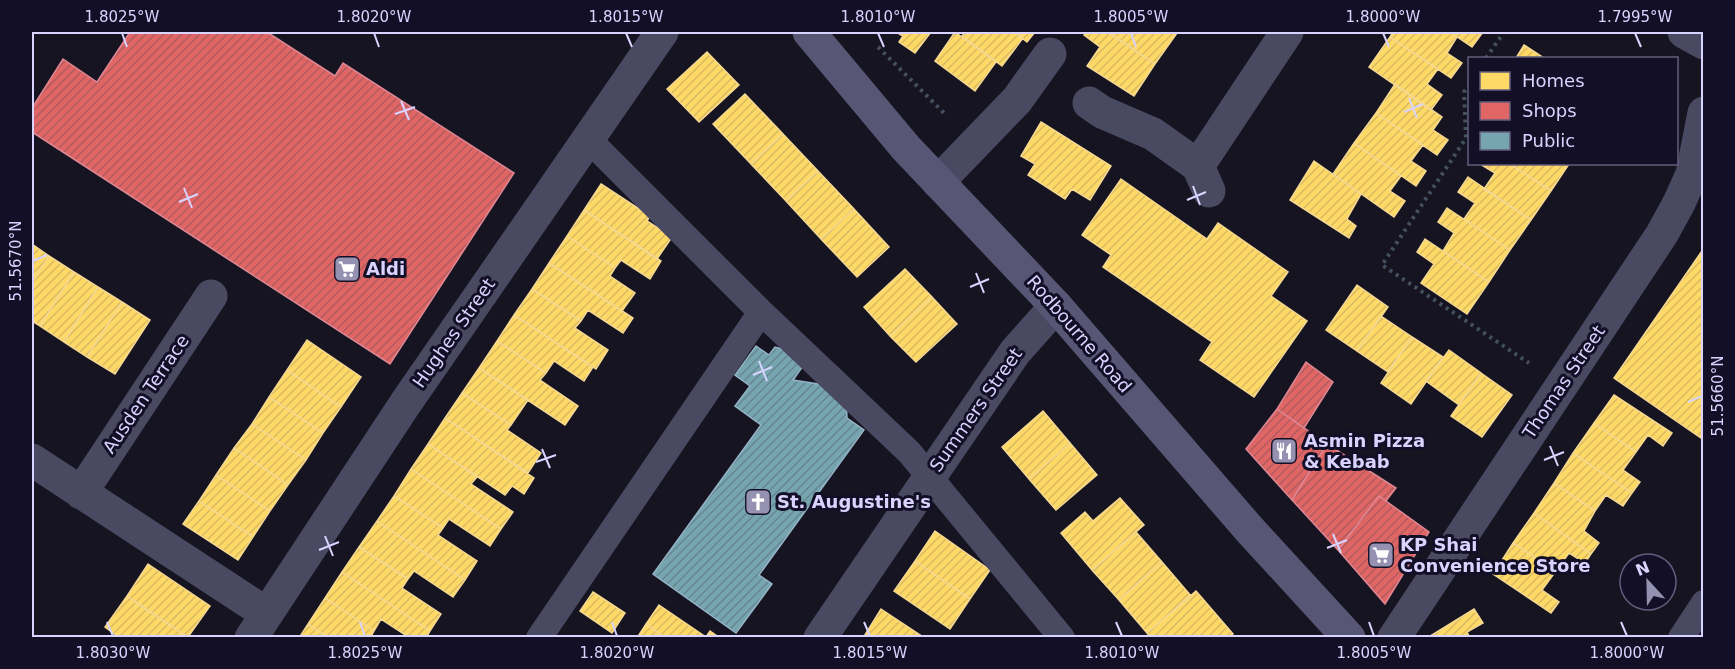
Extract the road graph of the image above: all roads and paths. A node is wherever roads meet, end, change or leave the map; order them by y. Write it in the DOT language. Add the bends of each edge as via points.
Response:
graph roads {
  1 [pos="662,32"];
  2 [pos="809,32"];
  3 [pos="1287,32"];
  4 [pos="1504,32"];
  5 [pos="1684,32"];
  6 [pos="871,40"];
  7 [pos="1704,43"];
  8 [pos="1050,54"];
  9 [pos="1487,57"];
  10 [pos="1468,87"];
  11 [pos="1089,103"];
  12 [pos="1702,133"];
  13 [pos="588,139"];
  14 [pos="977,142"];
  15 [pos="938,182"];
  16 [pos="212,296"];
  17 [pos="1056,306"];
  18 [pos="761,312"];
  19 [pos="1562,385"];
  20 [pos="32,460"];
  21 [pos="930,477"];
  22 [pos="81,493"];
  23 [pos="1704,603"];
  24 [pos="259,626"];
  25 [pos="539,638"];
  26 [pos="820,638"];
  27 [pos="1062,638"];
  28 [pos="1349,638"];
  29 [pos="1394,638"];
  30 [pos="1681,638"];
  1 -- 13 [label="street, Hughes Street"];
  2 -- 15 [label="street, Rodbourne Road"];
  3 -- 11 [label="street" via="1204,178 1153,134"];
  4 -- 9 [label="path"];
  5 -- 7 [label="street"];
  6 -- 14 [label="path" via="937,108"];
  8 -- 14 [label="street" via="1017,99"];
  10 -- 19 [label="path" via="1464,92 1466,138 1382,265"];
  12 -- 19 [label="street, Thomas Street" via="1688,183 1662,234"];
  13 -- 18 [label="lane"];
  13 -- 24 [label="street, Hughes Street" via="405,404"];
  14 -- 15 [label="street"];
  15 -- 17 [label="street, Rodbourne Road"];
  16 -- 22 [label="street, Ausden Terrace"];
  17 -- 21 [label="street, Summers Street" via="1015,352"];
  17 -- 28 [label="street, Rodbourne Road"];
  18 -- 21 [label="lane" via="909,452"];
  18 -- 25 [label="lane"];
  19 -- 29 [label="street, Thomas Street"];
  20 -- 22 [label="street"];
  21 -- 26 [label="street, Summers Street"];
  21 -- 27 [label="lane"];
  22 -- 24 [label="street"];
  23 -- 30 [label="lane"];
}
